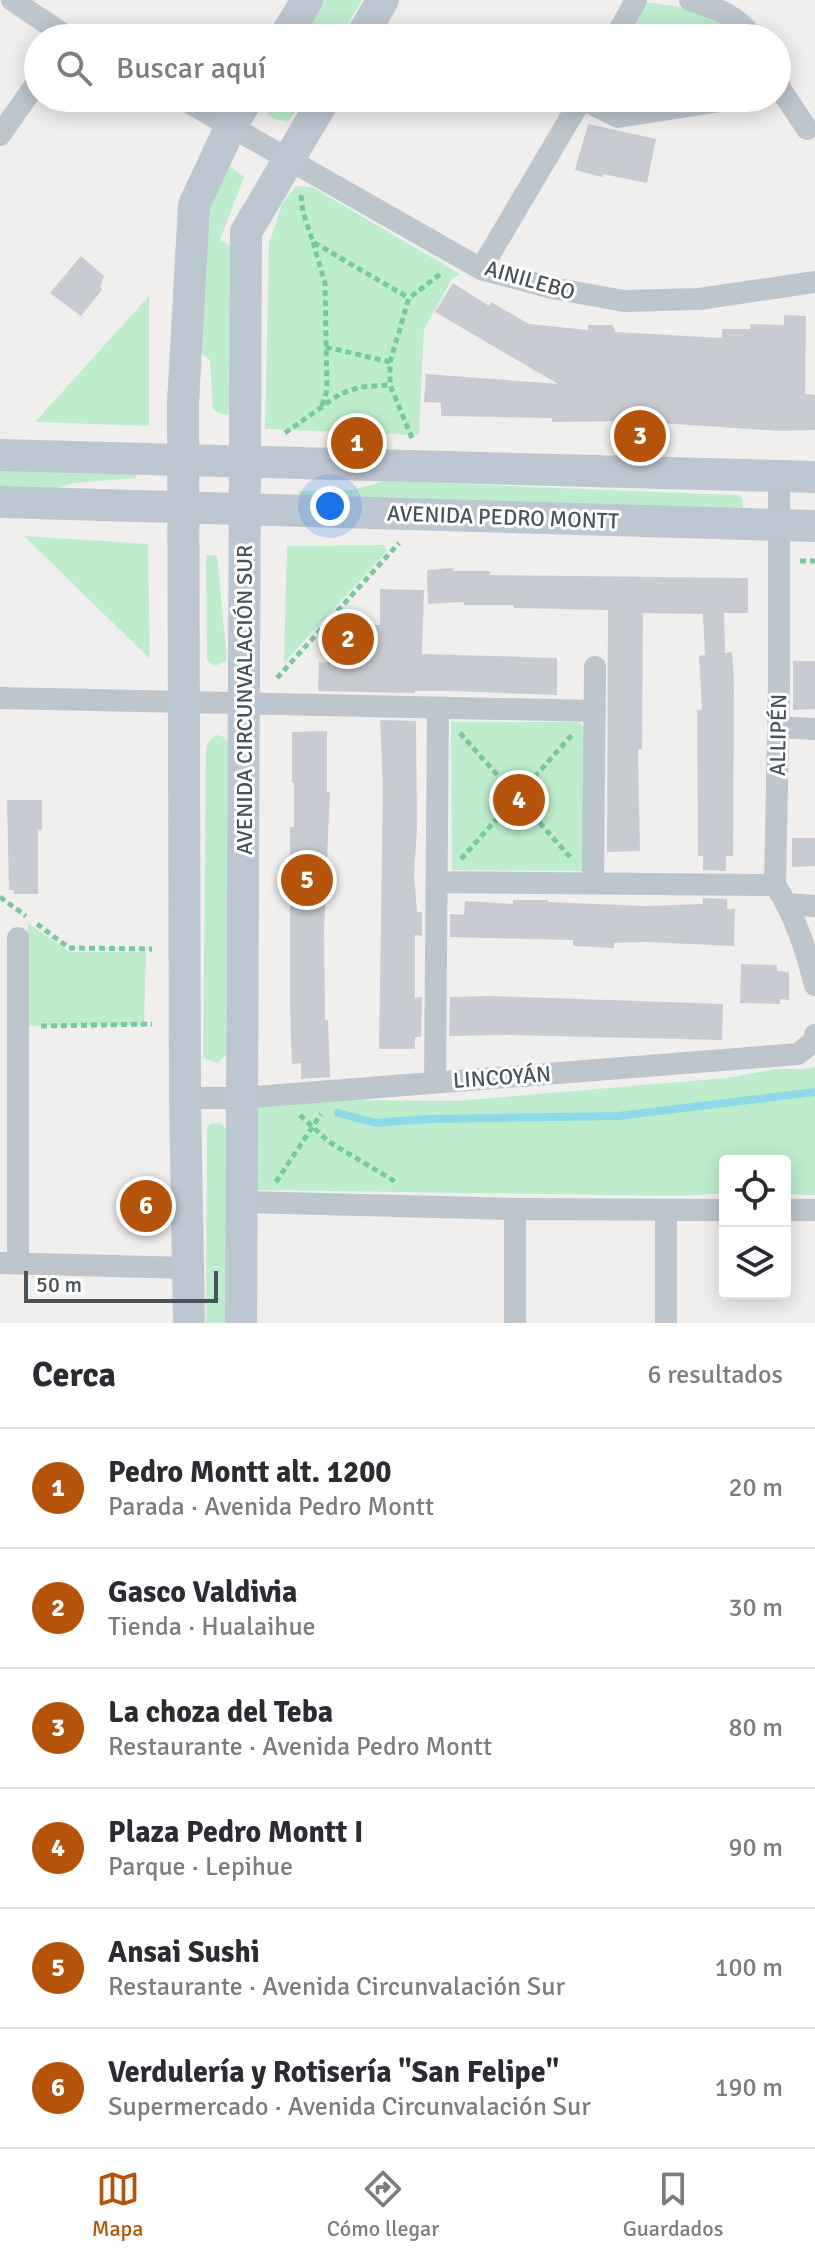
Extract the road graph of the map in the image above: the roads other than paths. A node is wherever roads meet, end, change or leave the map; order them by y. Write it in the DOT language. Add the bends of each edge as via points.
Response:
graph roads {
  1 [pos="12,0"];
  2 [pos="307,0"];
  3 [pos="383,0"];
  4 [pos="636,0"];
  5 [pos="690,0"];
  6 [pos="48,24"];
  7 [pos="292,24"];
  8 [pos="368,24"];
  9 [pos="623,24"];
  10 [pos="742,24"];
  11 [pos="24,101"];
  12 [pos="791,106"];
  13 [pos="206,112"];
  14 [pos="240,112"];
  15 [pos="319,112"];
  16 [pos="574,112"];
  17 [pos="608,112"];
  18 [pos="650,112"];
  19 [pos="231,126"];
  20 [pos="807,129"];
  21 [pos="0,135"];
  22 [pos="295,172"];
  23 [pos="481,269"];
  24 [pos="815,282"];
  25 [pos="0,455"];
  26 [pos="184,460"];
  27 [pos="245,462"];
  28 [pos="779,476"];
  29 [pos="815,477"];
  30 [pos="0,502"];
  31 [pos="183,507"];
  32 [pos="245,509"];
  33 [pos="780,524"];
  34 [pos="815,526"];
  35 [pos="595,667"];
  36 [pos="0,698"];
  37 [pos="183,703"];
  38 [pos="244,704"];
  39 [pos="438,708"];
  40 [pos="595,711"];
  41 [pos="778,727"];
  42 [pos="815,729"];
  43 [pos="437,882"];
  44 [pos="593,883"];
  45 [pos="775,885"];
  46 [pos="788,904"];
  47 [pos="815,906"];
  48 [pos="18,938"];
  49 [pos="815,985"];
  50 [pos="814,1038"];
  51 [pos="435,1082"];
  52 [pos="185,1098"];
  53 [pos="242,1098"];
  54 [pos="241,1202"];
  55 [pos="515,1209"];
  56 [pos="719,1210"];
  57 [pos="791,1210"];
  58 [pos="815,1210"];
  59 [pos="666,1211"];
  60 [pos="9,1263"];
  61 [pos="188,1268"];
  62 [pos="189,1323"];
  63 [pos="241,1323"];
  64 [pos="515,1323"];
  65 [pos="666,1323"];
  1 -- 6 [label="street"];
  2 -- 7 [label="main road"];
  3 -- 8 [label="main road"];
  4 -- 9 [label="street"];
  5 -- 10 [label="street"];
  11 -- 21 [label="street"];
  12 -- 20 [label="street"];
  13 -- 19 [label="street, AINILEBO"];
  14 -- 19 [label="main road"];
  15 -- 22 [label="main road, AVENIDA CIRCUNVALACIÓN SUR"];
  16 -- 23 [label="street"];
  17 -- 18 [label="street" via="618,117"];
  19 -- 22 [label="street, AINILEBO"];
  19 -- 26 [label="main road" via="194,205"];
  22 -- 23 [label="street, AINILEBO"];
  22 -- 27 [label="main road, AVENIDA CIRCUNVALACIÓN SUR" via="246,232"];
  23 -- 24 [label="street, AINILEBO" via="624,301 699,299"];
  25 -- 26 [label="main road"];
  26 -- 27 [label="main road"];
  26 -- 31 [label="main road"];
  27 -- 28 [label="main road"];
  27 -- 32 [label="main road, AVENIDA CIRCUNVALACIÓN SUR"];
  28 -- 29 [label="main road"];
  28 -- 33 [label="street, ALLIPÉN"];
  30 -- 31 [label="main road, AVENIDA PEDRO MONTT"];
  31 -- 32 [label="main road, AVENIDA PEDRO MONTT"];
  31 -- 37 [label="main road"];
  32 -- 33 [label="main road, AVENIDA PEDRO MONTT"];
  32 -- 38 [label="main road, AVENIDA CIRCUNVALACIÓN SUR"];
  33 -- 34 [label="main road, AVENIDA PEDRO MONTT"];
  33 -- 41 [label="street, ALLIPÉN"];
  35 -- 40 [label="street"];
  36 -- 37 [label="street"];
  37 -- 38 [label="street"];
  37 -- 52 [label="main road"];
  38 -- 39 [label="street"];
  38 -- 53 [label="main road, AVENIDA CIRCUNVALACIÓN SUR"];
  39 -- 40 [label="street"];
  39 -- 43 [label="street"];
  40 -- 44 [label="street"];
  41 -- 42 [label="street"];
  41 -- 45 [label="street, ALLIPÉN"];
  43 -- 44 [label="street"];
  43 -- 51 [label="street"];
  44 -- 45 [label="street"];
  45 -- 46 [label="street"];
  46 -- 47 [label="street"];
  46 -- 49 [label="street"];
  48 -- 60 [label="street"];
  50 -- 51 [label="street, LINCOYÁN" via="798,1054"];
  51 -- 53 [label="street, LINCOYÁN"];
  52 -- 53 [label="street, LINCOYÁN"];
  52 -- 61 [label="main road"];
  53 -- 54 [label="main road, AVENIDA CIRCUNVALACIÓN SUR"];
  54 -- 55 [label="street"];
  54 -- 63 [label="main road, AVENIDA CIRCUNVALACIÓN SUR"];
  55 -- 59 [label="street"];
  55 -- 64 [label="street"];
  56 -- 59 [label="street"];
  57 -- 58 [label="street"];
  59 -- 65 [label="street"];
  60 -- 61 [label="street"];
  61 -- 62 [label="main road"];
}
